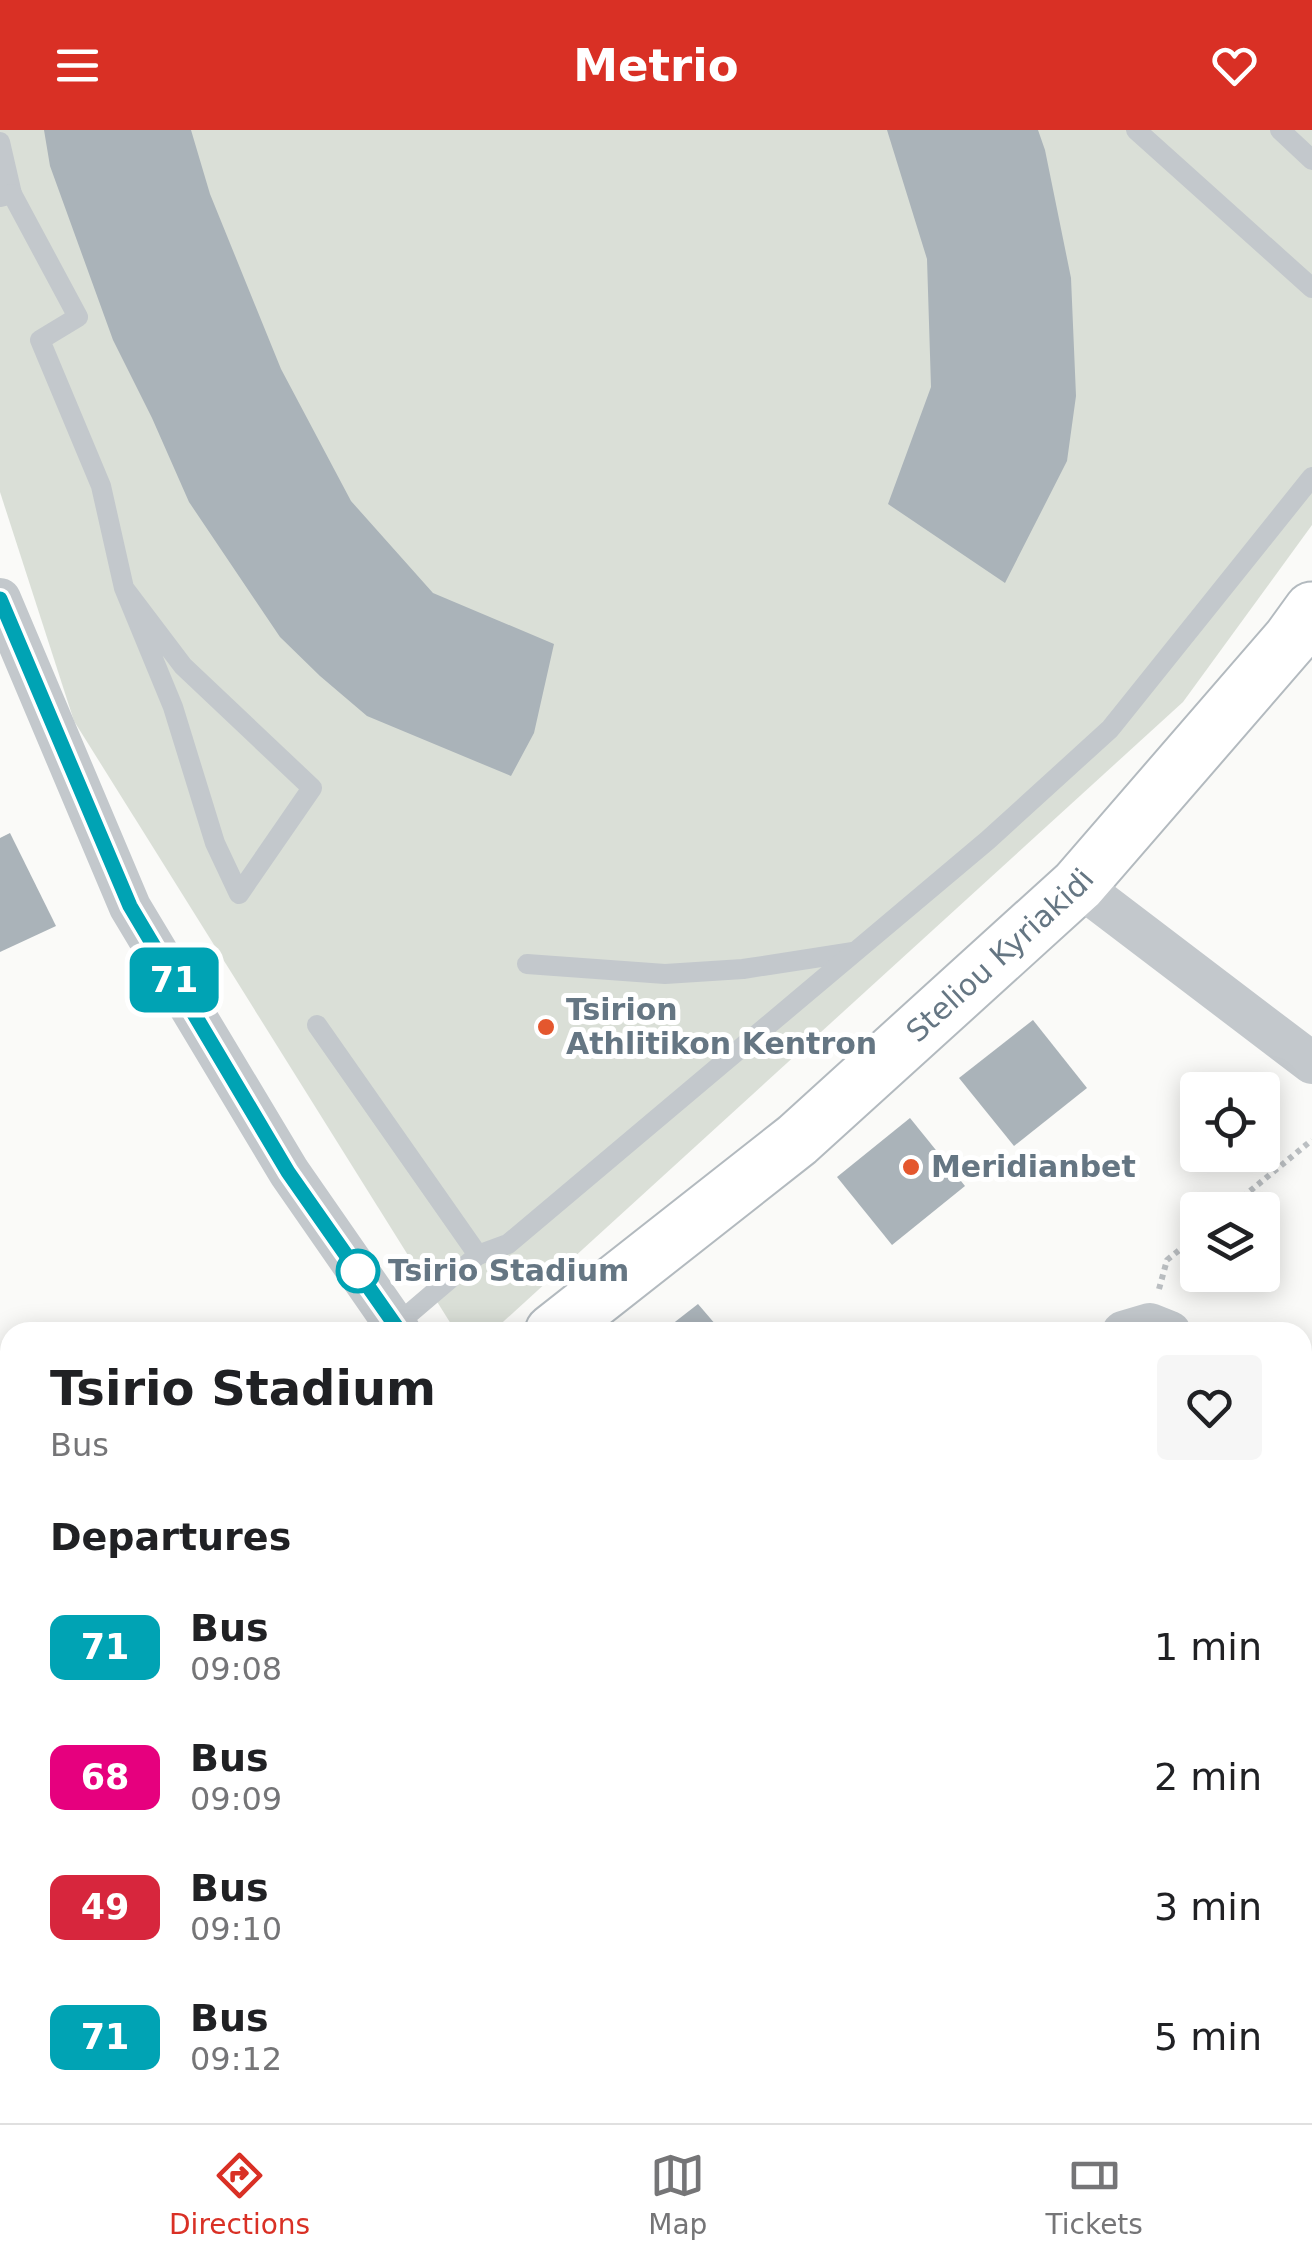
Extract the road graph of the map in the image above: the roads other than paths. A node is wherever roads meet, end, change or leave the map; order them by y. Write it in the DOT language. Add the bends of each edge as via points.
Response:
graph roads {
  1 [pos="1136,130"];
  2 [pos="1280,130"];
  3 [pos="0,142"];
  4 [pos="1312,160"];
  5 [pos="6,195"];
  6 [pos="1312,288"];
  7 [pos="1312,477"];
  8 [pos="124,588"];
  9 [pos="0,599"];
  10 [pos="1305,634"];
  11 [pos="10,649"];
  12 [pos="1078,885"];
  13 [pos="855,952"];
  14 [pos="527,964"];
  15 [pos="317,1025"];
  16 [pos="1312,1063"];
  17 [pos="478,1256"];
  18 [pos="393,1322"];
  19 [pos="406,1322"];
  20 [pos="566,1322"];
  1 -- 6 [label="lane"];
  2 -- 4 [label="lane"];
  3 -- 5 [label="lane"];
  5 -- 8 [label="lane" via="78,317 40,340 101,486"];
  7 -- 13 [label="lane" via="1110,729"];
  8 -- 8 [label="lane" via="174,706 215,843 240,894 312,788 183,666"];
  9 -- 11 [label="street"];
  10 -- 12 [label="street, Steliou Kyriakidi"];
  11 -- 18 [label="street" via="130,906 288,1172"];
  12 -- 16 [label="street"];
  12 -- 20 [label="street, Steliou Kyriakidi" via="797,1140"];
  13 -- 14 [label="lane" via="665,974"];
  13 -- 17 [label="lane" via="508,1244"];
  15 -- 17 [label="lane"];
  17 -- 19 [label="lane"];
}
